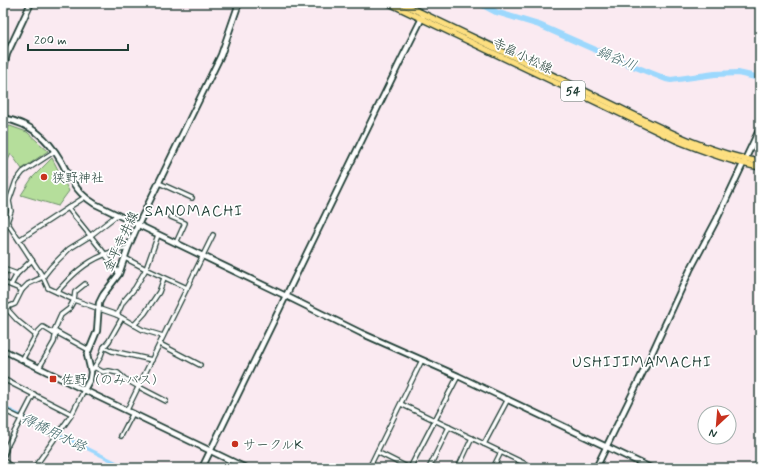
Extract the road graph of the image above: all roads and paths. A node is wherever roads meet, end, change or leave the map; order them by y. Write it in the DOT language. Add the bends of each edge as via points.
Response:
graph roads {
  1 [pos="31,3"];
  2 [pos="238,3"];
  3 [pos="389,3"];
  4 [pos="401,3"];
  5 [pos="423,16"];
  6 [pos="3,48"];
  7 [pos="7,54"];
  8 [pos="3,71"];
  9 [pos="3,118"];
  10 [pos="760,128"];
  11 [pos="55,151"];
  12 [pos="744,162"];
  13 [pos="760,162"];
  14 [pos="760,167"];
  15 [pos="160,183"];
  16 [pos="85,197"];
  17 [pos="192,198"];
  18 [pos="3,200"];
  19 [pos="9,201"];
  20 [pos="68,208"];
  21 [pos="117,215"];
  22 [pos="171,217"];
  23 [pos="7,222"];
  24 [pos="138,225"];
  25 [pos="3,226"];
  26 [pos="158,234"];
  27 [pos="213,235"];
  28 [pos="90,236"];
  29 [pos="19,240"];
  30 [pos="176,243"];
  31 [pos="128,248"];
  32 [pos="105,254"];
  33 [pos="203,256"];
  34 [pos="125,258"];
  35 [pos="32,260"];
  36 [pos="146,269"];
  37 [pos="17,274"];
  38 [pos="119,274"];
  39 [pos="3,276"];
  40 [pos="43,277"];
  41 [pos="164,278"];
  42 [pos="3,282"];
  43 [pos="85,284"];
  44 [pos="11,285"];
  45 [pos="187,288"];
  46 [pos="22,290"];
  47 [pos="57,292"];
  48 [pos="286,296"];
  49 [pos="74,300"];
  50 [pos="5,309"];
  51 [pos="99,309"];
  52 [pos="117,316"];
  53 [pos="122,318"];
  54 [pos="134,325"];
  55 [pos="55,332"];
  56 [pos="37,334"];
  57 [pos="163,336"];
  58 [pos="160,344"];
  59 [pos="104,347"];
  60 [pos="3,350"];
  61 [pos="89,350"];
  62 [pos="22,360"];
  63 [pos="152,360"];
  64 [pos="422,360"];
  65 [pos="200,365"];
  66 [pos="39,368"];
  67 [pos="92,370"];
  68 [pos="458,376"];
  69 [pos="3,379"];
  70 [pos="139,387"];
  71 [pos="84,390"];
  72 [pos="34,394"];
  73 [pos="508,399"];
  74 [pos="166,400"];
  75 [pos="400,404"];
  76 [pos="3,410"];
  77 [pos="127,410"];
  78 [pos="133,413"];
  79 [pos="72,414"];
  80 [pos="22,417"];
  81 [pos="435,421"];
  82 [pos="449,427"];
  83 [pos="58,435"];
  84 [pos="121,436"];
  85 [pos="472,438"];
  86 [pos="484,444"];
  87 [pos="607,447"];
  88 [pos="211,450"];
  89 [pos="377,452"];
  90 [pos="501,452"];
  91 [pos="4,453"];
  92 [pos="3,460"];
  93 [pos="13,468"];
  94 [pos="34,468"];
  95 [pos="202,468"];
  96 [pos="246,468"];
  97 [pos="369,468"];
  98 [pos="409,468"];
  99 [pos="430,468"];
  100 [pos="458,468"];
  101 [pos="493,468"];
  102 [pos="534,468"];
  103 [pos="596,468"];
  104 [pos="651,468"];
  1 -- 7 [label="street"];
  2 -- 15 [label="street, 金平寺井線" via="221,55"];
  3 -- 5 [label="main road, 寺畠小松線 / 54"];
  4 -- 5 [label="main road, 寺畠小松線 / 54"];
  5 -- 12 [label="main road, 寺畠小松線 / 54" via="676,140 725,159"];
  5 -- 48 [label="street"];
  6 -- 7 [label="street"];
  7 -- 8 [label="street"];
  9 -- 11 [label="street" via="33,129"];
  10 -- 12 [label="street"];
  11 -- 16 [label="street" via="80,193"];
  11 -- 19 [label="street" via="23,172 16,181"];
  12 -- 13 [label="main road, 寺畠小松線 / 54"];
  12 -- 14 [label="main road, 寺畠小松線 / 54"];
  12 -- 87 [label="street"];
  15 -- 17 [label="street"];
  15 -- 24 [label="street, 金平寺井線"];
  16 -- 20 [label="street"];
  16 -- 21 [label="street"];
  18 -- 19 [label="street"];
  19 -- 23 [label="street" via="10,212"];
  20 -- 28 [label="street"];
  20 -- 29 [label="street"];
  21 -- 24 [label="street"];
  21 -- 28 [label="street"];
  22 -- 30 [label="street" via="185,223"];
  23 -- 25 [label="street"];
  23 -- 29 [label="street"];
  24 -- 26 [label="street"];
  24 -- 31 [label="street, 金平寺井線"];
  26 -- 30 [label="street"];
  26 -- 36 [label="street"];
  27 -- 33 [label="street"];
  28 -- 32 [label="street"];
  28 -- 40 [label="street" via="69,249"];
  29 -- 35 [label="street"];
  30 -- 33 [label="street"];
  31 -- 32 [label="street"];
  31 -- 34 [label="street, 金平寺井線"];
  32 -- 38 [label="street"];
  32 -- 47 [label="street" via="83,265"];
  33 -- 45 [label="street"];
  33 -- 48 [label="street"];
  34 -- 36 [label="street"];
  34 -- 38 [label="street, 金平寺井線"];
  35 -- 37 [label="street"];
  35 -- 40 [label="street"];
  36 -- 41 [label="street"];
  36 -- 52 [label="street"];
  37 -- 39 [label="street" via="6,270"];
  37 -- 44 [label="street"];
  38 -- 51 [label="street, 金平寺井線" via="103,295"];
  40 -- 46 [label="street"];
  40 -- 47 [label="street" via="48,288"];
  41 -- 45 [label="street"];
  41 -- 54 [label="street" via="145,313"];
  42 -- 44 [label="street"];
  43 -- 49 [label="street" via="75,292"];
  44 -- 46 [label="street"];
  45 -- 57 [label="street"];
  46 -- 50 [label="street" via="15,304"];
  47 -- 49 [label="street"];
  48 -- 64 [label="street"];
  48 -- 88 [label="street"];
  49 -- 51 [label="street"];
  49 -- 55 [label="street" via="69,309 61,315"];
  50 -- 56 [label="street"];
  51 -- 52 [label="street"];
  51 -- 61 [label="street, 金平寺井線" via="97,330"];
  52 -- 53 [label="street"];
  53 -- 54 [label="street"];
  53 -- 59 [label="street"];
  54 -- 57 [label="street"];
  55 -- 56 [label="street" via="43,327"];
  55 -- 61 [label="street"];
  55 -- 66 [label="street" via="54,342"];
  56 -- 62 [label="street"];
  57 -- 58 [label="street"];
  58 -- 63 [label="street"];
  58 -- 65 [label="street"];
  59 -- 63 [label="street"];
  59 -- 67 [label="street"];
  60 -- 62 [label="street"];
  61 -- 67 [label="street, 金平寺井線" via="87,355"];
  62 -- 66 [label="street"];
  63 -- 70 [label="street"];
  64 -- 68 [label="street"];
  64 -- 75 [label="street"];
  66 -- 71 [label="street"];
  67 -- 70 [label="street" via="118,373"];
  67 -- 71 [label="street"];
  68 -- 73 [label="street"];
  68 -- 81 [label="street"];
  69 -- 72 [label="street"];
  70 -- 74 [label="street"];
  70 -- 77 [label="street"];
  71 -- 77 [label="street"];
  71 -- 79 [label="street"];
  72 -- 79 [label="street"];
  72 -- 80 [label="street"];
  73 -- 86 [label="street"];
  73 -- 87 [label="street"];
  75 -- 81 [label="street"];
  75 -- 89 [label="street"];
  76 -- 80 [label="street"];
  77 -- 78 [label="street"];
  78 -- 84 [label="street"];
  78 -- 88 [label="street"];
  79 -- 83 [label="street"];
  80 -- 83 [label="street"];
  80 -- 91 [label="street"];
  81 -- 82 [label="street"];
  81 -- 98 [label="street"];
  82 -- 85 [label="street"];
  82 -- 99 [label="street"];
  83 -- 94 [label="street"];
  85 -- 86 [label="street"];
  85 -- 100 [label="street"];
  86 -- 90 [label="street"];
  87 -- 103 [label="street"];
  87 -- 104 [label="street"];
  88 -- 95 [label="street"];
  88 -- 96 [label="street"];
  89 -- 97 [label="street"];
  89 -- 98 [label="street"];
  90 -- 101 [label="street"];
  90 -- 102 [label="street"];
  92 -- 93 [label="street"];
}
